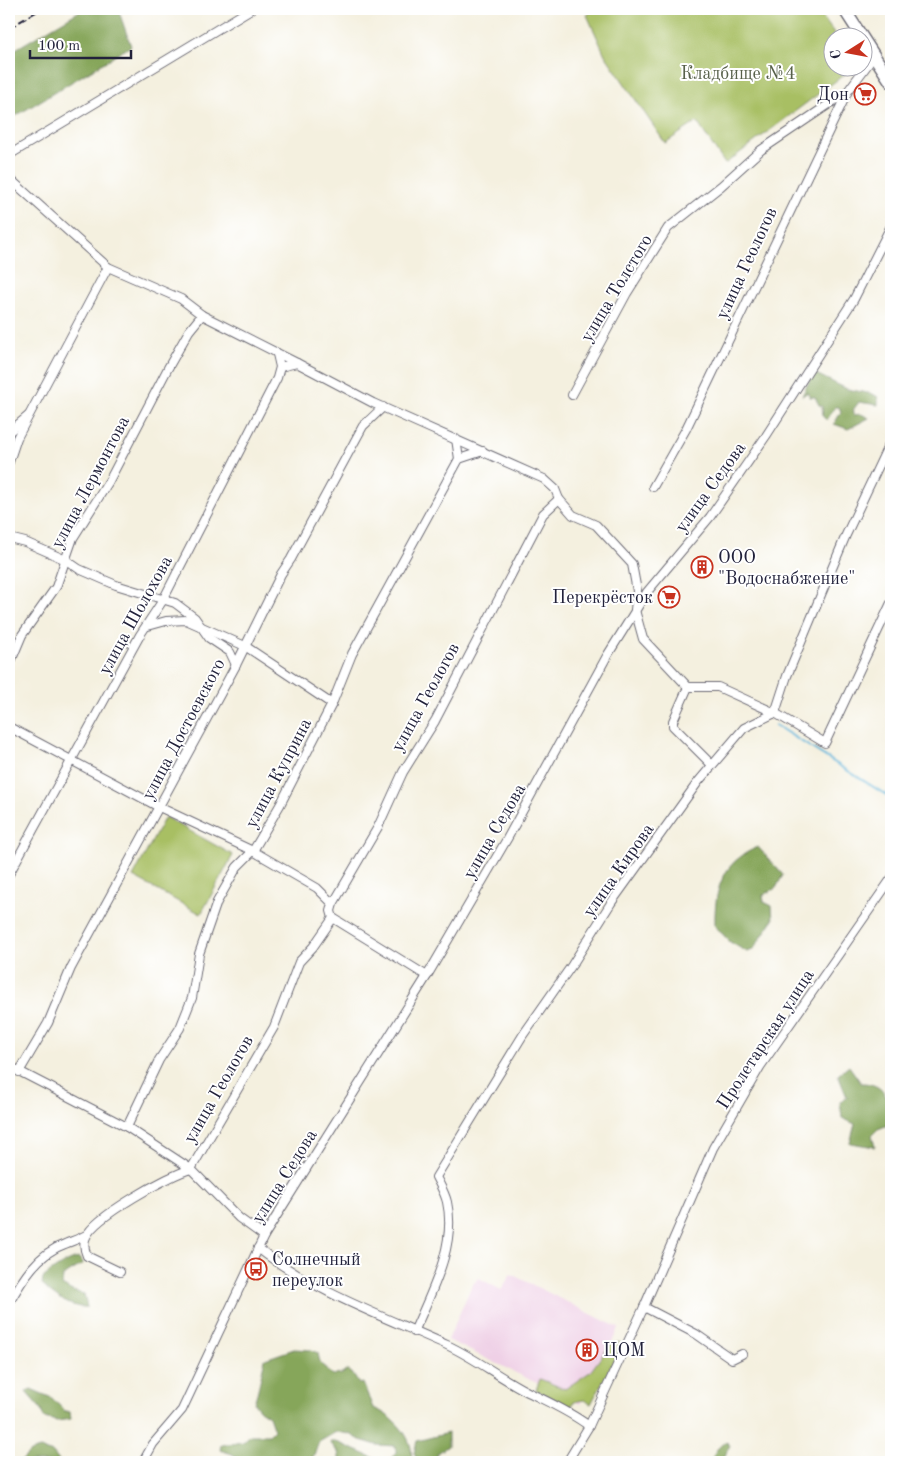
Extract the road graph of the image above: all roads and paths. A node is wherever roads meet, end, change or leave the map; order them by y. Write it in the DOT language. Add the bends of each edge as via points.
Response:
graph roads {
  1 [pos="251,9"];
  2 [pos="844,9"];
  3 [pos="874,56"];
  4 [pos="890,79"];
  5 [pos="848,91"];
  6 [pos="9,155"];
  7 [pos="9,178"];
  8 [pos="891,226"];
  9 [pos="108,267"];
  10 [pos="202,315"];
  11 [pos="277,354"];
  12 [pos="296,363"];
  13 [pos="280,367"];
  14 [pos="572,395"];
  15 [pos="383,407"];
  16 [pos="32,413"];
  17 [pos="9,432"];
  18 [pos="456,439"];
  19 [pos="891,440"];
  20 [pos="483,451"];
  21 [pos="459,459"];
  22 [pos="9,462"];
  23 [pos="652,487"];
  24 [pos="559,499"];
  25 [pos="9,538"];
  26 [pos="66,560"];
  27 [pos="637,591"];
  28 [pos="647,592"];
  29 [pos="163,600"];
  30 [pos="891,603"];
  31 [pos="635,610"];
  32 [pos="148,626"];
  33 [pos="203,627"];
  34 [pos="245,646"];
  35 [pos="236,664"];
  36 [pos="9,666"];
  37 [pos="688,687"];
  38 [pos="332,704"];
  39 [pos="775,713"];
  40 [pos="9,727"];
  41 [pos="73,760"];
  42 [pos="712,765"];
  43 [pos="159,807"];
  44 [pos="253,851"];
  45 [pos="9,874"];
  46 [pos="891,879"];
  47 [pos="333,904"];
  48 [pos="334,918"];
  49 [pos="427,976"];
  50 [pos="9,1066"];
  51 [pos="19,1072"];
  52 [pos="126,1127"];
  53 [pos="191,1169"];
  54 [pos="86,1235"];
  55 [pos="264,1236"];
  56 [pos="258,1248"];
  57 [pos="120,1272"];
  58 [pos="9,1303"];
  59 [pos="644,1308"];
  60 [pos="414,1332"];
  61 [pos="742,1354"];
  62 [pos="589,1426"];
  63 [pos="143,1462"];
  64 [pos="567,1462"];
  1 -- 6 [label="street"];
  2 -- 3 [label="street"];
  3 -- 4 [label="street"];
  3 -- 5 [label="street, улица Геологов"];
  5 -- 14 [label="street, улица Толстого" via="761,150 668,228 627,293"];
  5 -- 23 [label="street, улица Геологов" via="690,420"];
  7 -- 9 [label="street"];
  8 -- 28 [label="street, улица Седова" via="854,299 766,436 710,517"];
  9 -- 10 [label="street" via="181,299"];
  9 -- 16 [label="street"];
  10 -- 11 [label="street"];
  10 -- 26 [label="street, улица Лермонтова" via="168,368 109,481 74,538"];
  11 -- 12 [label="street"];
  11 -- 13 [label="street"];
  12 -- 13 [label="street"];
  12 -- 15 [label="street"];
  13 -- 29 [label="street, улица Шолохова"];
  15 -- 18 [label="street"];
  15 -- 34 [label="street, улица Достоевского" via="363,426"];
  16 -- 17 [label="street"];
  16 -- 22 [label="street" via="17,438"];
  18 -- 20 [label="street"];
  18 -- 21 [label="street"];
  19 -- 39 [label="street" via="846,536 787,676"];
  20 -- 21 [label="street"];
  20 -- 24 [label="street" via="544,479 556,489"];
  21 -- 38 [label="street, улица Куприна" via="352,654"];
  24 -- 27 [label="street" via="573,515 596,525 632,564"];
  24 -- 47 [label="street, улица Геологов" via="543,514 435,721 403,772 378,827"];
  25 -- 26 [label="street"];
  26 -- 29 [label="street" via="116,585"];
  26 -- 36 [label="street, улица Лермонтова" via="56,586 22,635"];
  27 -- 28 [label="street" via="641,595"];
  27 -- 31 [label="street"];
  28 -- 31 [label="street, улица Седова"];
  29 -- 32 [label="street, улица Шолохова"];
  29 -- 33 [label="street" via="175,603"];
  30 -- 39 [label="street" via="825,743"];
  31 -- 37 [label="street" via="643,639"];
  31 -- 49 [label="street, улица Седова"];
  32 -- 33 [label="street" via="186,620"];
  32 -- 41 [label="street, улица Шолохова" via="140,635"];
  33 -- 34 [label="street"];
  33 -- 35 [label="street" via="209,638 230,652"];
  34 -- 35 [label="street, улица Достоевского"];
  34 -- 38 [label="street"];
  35 -- 43 [label="street, улица Достоевского"];
  37 -- 39 [label="street" via="718,687"];
  37 -- 42 [label="street" via="673,726"];
  38 -- 44 [label="street, улица Куприна"];
  39 -- 42 [label="street, улица Кирова" via="744,728"];
  40 -- 41 [label="street"];
  41 -- 43 [label="street"];
  41 -- 45 [label="street, улица Шолохова"];
  42 -- 60 [label="street, улица Кирова" via="611,903 523,1035 436,1177 449,1214 448,1239 442,1264"];
  43 -- 44 [label="street"];
  43 -- 51 [label="street, улица Достоевского" via="71,968 48,1023"];
  44 -- 47 [label="street" via="317,888"];
  44 -- 52 [label="street, улица Куприна" via="237,867 217,902 199,954 192,998 180,1028 159,1060"];
  46 -- 59 [label="street, Пролетарская улица" via="760,1067 713,1148"];
  47 -- 48 [label="street"];
  48 -- 49 [label="street"];
  48 -- 53 [label="street, улица Геологов" via="299,962 274,1027"];
  49 -- 55 [label="street, улица Седова"];
  50 -- 51 [label="street"];
  51 -- 52 [label="street"];
  52 -- 53 [label="street"];
  53 -- 54 [label="street, улица Геологов" via="176,1173 138,1194"];
  53 -- 55 [label="street" via="239,1218"];
  54 -- 57 [label="street" via="84,1248 87,1256"];
  54 -- 58 [label="street, улица Геологов" via="44,1256 21,1282"];
  55 -- 56 [label="street, улица Седова"];
  56 -- 60 [label="street" via="280,1265 340,1298"];
  56 -- 63 [label="street, улица Седова" via="182,1410 153,1444"];
  59 -- 61 [label="street" via="696,1334 732,1359"];
  59 -- 62 [label="street, Пролетарская улица"];
  60 -- 62 [label="street" via="448,1346 525,1390 566,1409"];
  62 -- 64 [label="street, Пролетарская улица"];
}
